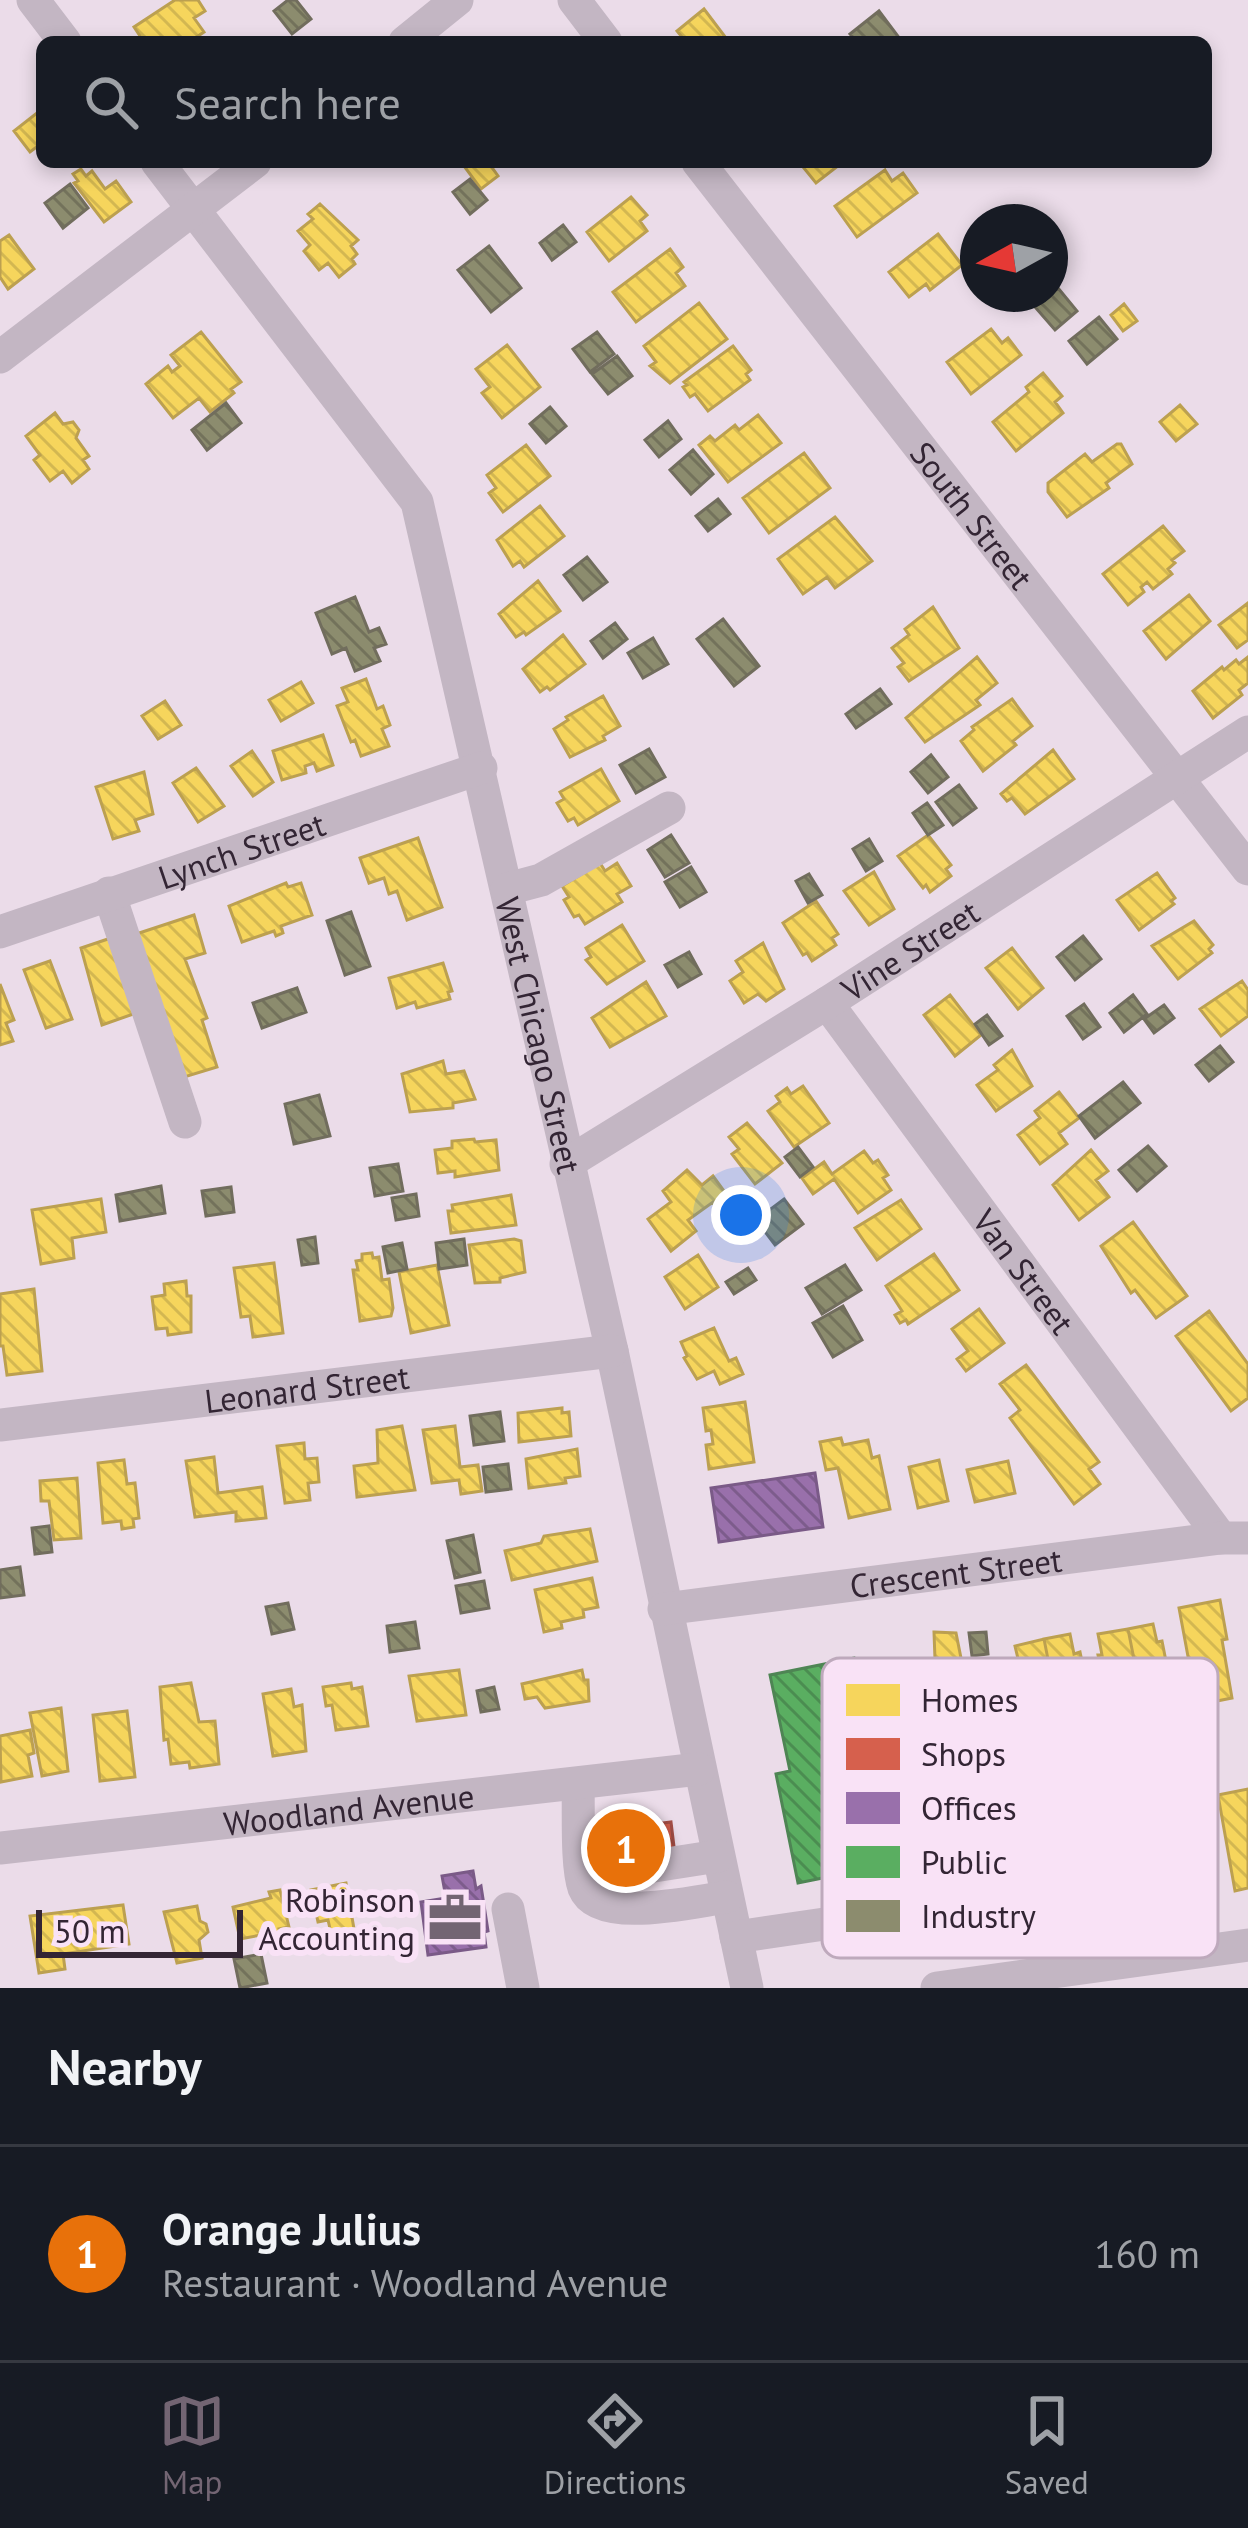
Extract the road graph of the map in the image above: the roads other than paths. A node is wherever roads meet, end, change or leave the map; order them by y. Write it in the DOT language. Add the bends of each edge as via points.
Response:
graph roads {
  1 [pos="33,0"];
  2 [pos="458,0"];
  3 [pos="574,0"];
  4 [pos="60,36"];
  5 [pos="413,36"];
  6 [pos="601,36"];
  7 [pos="162,168"];
  8 [pos="248,168"];
  9 [pos="703,168"];
  10 [pos="194,211"];
  11 [pos="0,357"];
  12 [pos="1248,733"];
  13 [pos="481,768"];
  14 [pos="1178,778"];
  15 [pos="669,808"];
  16 [pos="1248,869"];
  17 [pos="507,889"];
  18 [pos="109,893"];
  19 [pos="0,932"];
  20 [pos="826,1003"];
  21 [pos="185,1123"];
  22 [pos="566,1164"];
  23 [pos="612,1351"];
  24 [pos="0,1425"];
  25 [pos="1234,1538"];
  26 [pos="664,1609"];
  27 [pos="699,1769"];
  28 [pos="585,1783"];
  29 [pos="0,1848"];
  30 [pos="718,1856"];
  31 [pos="727,1897"];
  32 [pos="508,1909"];
  33 [pos="822,1924"];
  34 [pos="736,1937"];
  35 [pos="1248,1945"];
  36 [pos="1218,1949"];
  37 [pos="1154,1958"];
  38 [pos="523,1988"];
  39 [pos="747,1988"];
  40 [pos="937,1988"];
  1 -- 4 [label="street"];
  2 -- 5 [label="street"];
  3 -- 6 [label="street"];
  7 -- 10 [label="street, West Chicago Street"];
  8 -- 10 [label="street"];
  9 -- 14 [label="street, South Street"];
  10 -- 11 [label="street"];
  10 -- 13 [label="street, West Chicago Street" via="417,502"];
  12 -- 14 [label="street, Vine Street"];
  13 -- 17 [label="street, West Chicago Street"];
  13 -- 18 [label="street, Lynch Street"];
  14 -- 16 [label="street, South Street"];
  14 -- 20 [label="street, Vine Street"];
  15 -- 17 [label="street" via="542,880"];
  17 -- 22 [label="street, West Chicago Street"];
  18 -- 19 [label="street, Lynch Street"];
  18 -- 21 [label="street"];
  20 -- 22 [label="street, Vine Street"];
  20 -- 25 [label="street, Van Street"];
  22 -- 23 [label="street, West Chicago Street"];
  23 -- 24 [label="street, Leonard Street"];
  23 -- 26 [label="street, West Chicago Street"];
  25 -- 26 [label="street, Crescent Street"];
  26 -- 27 [label="street, West Chicago Street"];
  27 -- 28 [label="street, Woodland Avenue"];
  27 -- 30 [label="street, West Chicago Street"];
  28 -- 29 [label="street, Woodland Avenue"];
  28 -- 30 [label="street" via="599,1864 609,1873"];
  28 -- 31 [label="street" via="584,1888 595,1902 619,1910"];
  30 -- 31 [label="street, West Chicago Street"];
  31 -- 34 [label="street, West Chicago Street"];
  32 -- 38 [label="street"];
  33 -- 34 [label="street"];
  34 -- 39 [label="street, West Chicago Street"];
  35 -- 36 [label="street"];
  37 -- 40 [label="street"];
}
